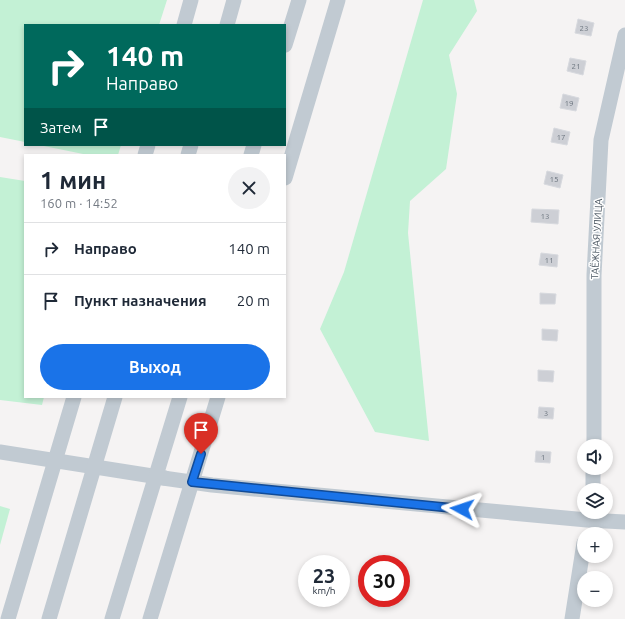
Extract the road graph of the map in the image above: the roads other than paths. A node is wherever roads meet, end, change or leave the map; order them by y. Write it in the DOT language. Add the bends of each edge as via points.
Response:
graph roads {
  1 [pos="191,0"];
  2 [pos="234,0"];
  3 [pos="299,0"];
  4 [pos="338,0"];
  5 [pos="184,24"];
  6 [pos="227,24"];
  7 [pos="625,35"];
  8 [pos="286,42"];
  9 [pos="286,175"];
  10 [pos="74,398"];
  11 [pos="115,398"];
  12 [pos="180,398"];
  13 [pos="218,398"];
  14 [pos="594,439"];
  15 [pos="0,452"];
  16 [pos="55,461"];
  17 [pos="94,467"];
  18 [pos="156,477"];
  19 [pos="192,482"];
  20 [pos="590,522"];
  21 [pos="625,522"];
  22 [pos="581,563"];
  23 [pos="8,619"];
  24 [pos="49,619"];
  25 [pos="112,619"];
  26 [pos="150,619"];
  27 [pos="572,619"];
  1 -- 5 [label="street"];
  2 -- 6 [label="street"];
  3 -- 8 [label="street"];
  4 -- 9 [label="street"];
  7 -- 14 [label="street, ТАЁЖНАЯ УЛИЦА" via="601,140 594,275"];
  10 -- 16 [label="street"];
  11 -- 17 [label="street"];
  12 -- 18 [label="street"];
  13 -- 19 [label="street"];
  15 -- 16 [label="street"];
  16 -- 17 [label="street"];
  16 -- 23 [label="street"];
  17 -- 18 [label="street"];
  17 -- 24 [label="street"];
  18 -- 19 [label="street"];
  18 -- 25 [label="street"];
  19 -- 20 [label="street"];
  19 -- 26 [label="street"];
  20 -- 21 [label="street"];
  22 -- 27 [label="street"];
}
